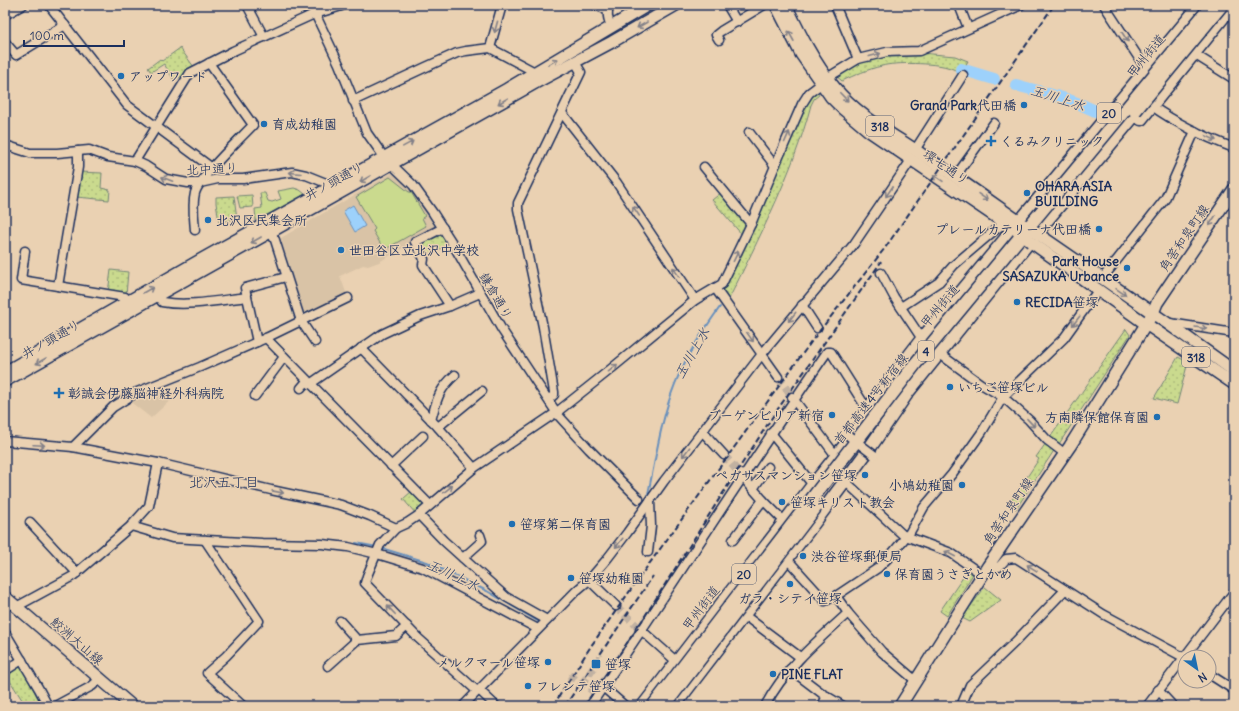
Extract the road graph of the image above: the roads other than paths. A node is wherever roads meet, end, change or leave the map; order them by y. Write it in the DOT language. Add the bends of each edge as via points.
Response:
graph roads {
  1 [pos="23,5"];
  2 [pos="49,5"];
  3 [pos="247,5"];
  4 [pos="311,5"];
  5 [pos="345,5"];
  6 [pos="502,5"];
  7 [pos="595,5"];
  8 [pos="648,5"];
  9 [pos="676,5"];
  10 [pos="727,5"];
  11 [pos="764,5"];
  12 [pos="776,5"];
  13 [pos="786,5"];
  14 [pos="835,5"];
  15 [pos="958,5"];
  16 [pos="1021,5"];
  17 [pos="1104,5"];
  18 [pos="1200,5"];
  19 [pos="1205,5"];
  20 [pos="1212,5"];
  21 [pos="1222,5"];
  22 [pos="1227,5"];
  23 [pos="1233,5"];
  24 [pos="608,8"];
  25 [pos="316,14"];
  26 [pos="5,15"];
  27 [pos="737,22"];
  28 [pos="65,26"];
  29 [pos="611,26"];
  30 [pos="968,28"];
  31 [pos="264,37"];
  32 [pos="719,40"];
  33 [pos="5,42"];
  34 [pos="490,48"];
  35 [pos="8,52"];
  36 [pos="1194,54"];
  37 [pos="858,59"];
  38 [pos="575,62"];
  39 [pos="209,63"];
  40 [pos="1146,69"];
  41 [pos="535,72"];
  42 [pos="963,75"];
  43 [pos="1234,79"];
  44 [pos="824,81"];
  45 [pos="353,101"];
  46 [pos="1152,106"];
  47 [pos="562,112"];
  48 [pos="994,123"];
  49 [pos="156,126"];
  50 [pos="1195,131"];
  51 [pos="749,132"];
  52 [pos="5,145"];
  53 [pos="1234,148"];
  54 [pos="76,151"];
  55 [pos="913,155"];
  56 [pos="135,161"];
  57 [pos="388,161"];
  58 [pos="775,166"];
  59 [pos="704,167"];
  60 [pos="212,168"];
  61 [pos="955,176"];
  62 [pos="200,183"];
  63 [pos="331,187"];
  64 [pos="1234,189"];
  65 [pos="751,224"];
  66 [pos="1016,226"];
  67 [pos="443,228"];
  68 [pos="196,230"];
  69 [pos="270,231"];
  70 [pos="1037,240"];
  71 [pos="25,252"];
  72 [pos="881,273"];
  73 [pos="286,277"];
  74 [pos="1100,284"];
  75 [pos="58,286"];
  76 [pos="717,292"];
  77 [pos="480,293"];
  78 [pos="157,295"];
  79 [pos="247,297"];
  80 [pos="348,298"];
  81 [pos="695,300"];
  82 [pos="128,302"];
  83 [pos="802,305"];
  84 [pos="450,306"];
  85 [pos="901,307"];
  86 [pos="1151,308"];
  87 [pos="301,321"];
  88 [pos="1167,323"];
  89 [pos="1141,325"];
  90 [pos="817,328"];
  91 [pos="1234,333"];
  92 [pos="266,338"];
  93 [pos="922,339"];
  94 [pos="257,342"];
  95 [pos="315,342"];
  96 [pos="361,348"];
  97 [pos="762,354"];
  98 [pos="284,357"];
  99 [pos="944,357"];
  100 [pos="1234,371"];
  101 [pos="5,372"];
  102 [pos="455,375"];
  103 [pos="778,377"];
  104 [pos="5,381"];
  105 [pos="308,382"];
  106 [pos="1234,384"];
  107 [pos="301,388"];
  108 [pos="482,391"];
  109 [pos="255,396"];
  110 [pos="1003,397"];
  111 [pos="793,398"];
  112 [pos="549,399"];
  113 [pos="867,409"];
  114 [pos="557,412"];
  115 [pos="430,420"];
  116 [pos="438,427"];
  117 [pos="702,431"];
  118 [pos="771,433"];
  119 [pos="423,436"];
  120 [pos="846,438"];
  121 [pos="5,441"];
  122 [pos="73,447"];
  123 [pos="871,452"];
  124 [pos="1064,454"];
  125 [pos="724,455"];
  126 [pos="836,456"];
  127 [pos="158,464"];
  128 [pos="391,466"];
  129 [pos="768,467"];
  130 [pos="474,468"];
  131 [pos="741,476"];
  132 [pos="845,481"];
  133 [pos="812,485"];
  134 [pos="753,489"];
  135 [pos="639,499"];
  136 [pos="763,500"];
  137 [pos="650,501"];
  138 [pos="430,505"];
  139 [pos="640,514"];
  140 [pos="419,515"];
  141 [pos="30,522"];
  142 [pos="785,522"];
  143 [pos="131,526"];
  144 [pos="651,526"];
  145 [pos="396,528"];
  146 [pos="480,535"];
  147 [pos="906,536"];
  148 [pos="205,540"];
  149 [pos="733,540"];
  150 [pos="379,550"];
  151 [pos="648,552"];
  152 [pos="463,558"];
  153 [pos="787,559"];
  154 [pos="986,571"];
  155 [pos="77,573"];
  156 [pos="589,580"];
  157 [pos="1065,590"];
  158 [pos="1234,592"];
  159 [pos="836,596"];
  160 [pos="5,597"];
  161 [pos="616,606"];
  162 [pos="16,607"];
  163 [pos="848,613"];
  164 [pos="744,615"];
  165 [pos="340,621"];
  166 [pos="546,621"];
  167 [pos="407,626"];
  168 [pos="539,628"];
  169 [pos="641,630"];
  170 [pos="5,632"];
  171 [pos="357,640"];
  172 [pos="1191,649"];
  173 [pos="1177,654"];
  174 [pos="800,658"];
  175 [pos="22,660"];
  176 [pos="677,662"];
  177 [pos="328,666"];
  178 [pos="1177,667"];
  179 [pos="790,670"];
  180 [pos="5,671"];
  181 [pos="100,679"];
  182 [pos="1217,679"];
  183 [pos="916,681"];
  184 [pos="603,687"];
  185 [pos="478,690"];
  186 [pos="1158,690"];
  187 [pos="1234,690"];
  188 [pos="827,696"];
  189 [pos="48,706"];
  190 [pos="55,706"];
  191 [pos="132,706"];
  192 [pos="243,706"];
  193 [pos="463,706"];
  194 [pos="496,706"];
  195 [pos="590,706"];
  196 [pos="625,706"];
  197 [pos="644,706"];
  198 [pos="653,706"];
  199 [pos="664,706"];
  200 [pos="674,706"];
  201 [pos="765,706"];
  202 [pos="822,706"];
  203 [pos="843,706"];
  204 [pos="900,706"];
  205 [pos="961,706"];
  206 [pos="1147,706"];
  207 [pos="1173,706"];
  1 -- 26 [label="street"];
  2 -- 28 [label="street"];
  3 -- 31 [label="street"];
  4 -- 25 [label="street, 鎌倉通り"];
  5 -- 25 [label="street"];
  6 -- 34 [label="street, one-way"];
  7 -- 24 [label="street"];
  8 -- 29 [label="main road, 井ノ頭通り"];
  9 -- 38 [label="main road, 井ノ頭通り, one-way"];
  10 -- 27 [label="street"];
  11 -- 27 [label="street"];
  44 -- 12 [label="main road, 環七通り / 318, one-way" via="801,54"];
  13 -- 44 [label="main road, 環七通り / 318"];
  14 -- 37 [label="street"];
  15 -- 30 [label="street"];
  16 -- 30 [label="street"];
  17 -- 40 [label="street, one-way"];
  18 -- 40 [label="highway, 20"];
  19 -- 120 [label="highway, 甲州街道 / 20" via="1106,128"];
  20 -- 198 [label="highway, 首都高速4号新宿線 / 4, bridge" via="916,363"];
  21 -- 199 [label="highway, 首都高速4号新宿線 / 4, bridge" via="923,368"];
  22 -- 123 [label="highway, 20" via="1038,231 908,392"];
  23 -- 36 [label="highway"];
  24 -- 29 [label="street"];
  25 -- 31 [label="street"];
  25 -- 45 [label="street, 鎌倉通り"];
  27 -- 32 [label="street" via="716,35"];
  28 -- 35 [label="street" via="16,54"];
  28 -- 49 [label="street" via="127,105"];
  41 -- 29 [label="main road, 井ノ頭通り, one-way"];
  37 -- 30 [label="street, one-way" via="887,52 919,51"];
  31 -- 39 [label="street"];
  33 -- 35 [label="street"];
  34 -- 41 [label="street"];
  34 -- 45 [label="street" via="457,53"];
  36 -- 43 [label="street"];
  36 -- 46 [label="highway"];
  37 -- 44 [label="street"];
  38 -- 47 [label="street" via="581,72"];
  38 -- 57 [label="main road, 井ノ頭通り, one-way"];
  39 -- 49 [label="street" via="190,73"];
  39 -- 60 [label="street" via="253,125"];
  40 -- 66 [label="highway, 20"];
  57 -- 41 [label="main road, 井ノ頭通り, one-way"];
  42 -- 55 [label="street"];
  44 -- 55 [label="main road, 環七通り / 318" via="843,109 865,128"];
  58 -- 44 [label="street, one-way" via="806,96"];
  45 -- 57 [label="street, 鎌倉通り" via="367,133"];
  46 -- 50 [label="street"];
  46 -- 70 [label="highway"];
  81 -- 47 [label="street, one-way" via="617,183"];
  47 -- 112 [label="street" via="518,203 554,392 553,397"];
  48 -- 61 [label="street"];
  49 -- 56 [label="street"];
  49 -- 60 [label="street"];
  50 -- 53 [label="street, one-way"];
  50 -- 74 [label="street" via="1165,199"];
  51 -- 58 [label="street"];
  52 -- 54 [label="street, 北中通り" via="30,153"];
  54 -- 56 [label="street, 北中通り" via="89,150 108,157"];
  54 -- 75 [label="street" via="78,167"];
  55 -- 61 [label="main road, 環七通り / 318"];
  66 -- 55 [label="main road, 環七通り / 318, one-way"];
  55 -- 83 [label="street, one-way" via="854,244"];
  62 -- 56 [label="street, 北中通り, one-way" via="188,184 166,179"];
  57 -- 63 [label="main road, 井ノ頭通り"];
  57 -- 67 [label="street, 鎌倉通り" via="414,185"];
  57 -- 69 [label="main road, 井ノ頭通り, one-way"];
  58 -- 65 [label="street"];
  59 -- 65 [label="street"];
  60 -- 62 [label="street"];
  61 -- 66 [label="main road, 環七通り / 318, one-way"];
  63 -- 62 [label="street, 北中通り, one-way" via="306,175 292,172"];
  62 -- 68 [label="street" via="195,192 193,208"];
  82 -- 63 [label="main road, 井ノ頭通り, one-way"];
  64 -- 86 [label="main road, 角筈和泉町線, one-way"];
  76 -- 65 [label="street, one-way"];
  66 -- 70 [label="main road, 環七通り / 318, bridge"];
  66 -- 85 [label="street" via="996,230 954,265 939,282"];
  66 -- 93 [label="highway, 20"];
  67 -- 77 [label="street, 鎌倉通り"];
  67 -- 84 [label="street" via="415,242 424,259 423,265"];
  69 -- 73 [label="street"];
  69 -- 78 [label="main road, 井ノ頭通り, one-way"];
  70 -- 74 [label="main road, 環七通り / 318"];
  70 -- 99 [label="highway"];
  71 -- 75 [label="street" via="20,280"];
  72 -- 85 [label="street"];
  73 -- 79 [label="street" via="245,288"];
  73 -- 87 [label="street"];
  74 -- 86 [label="main road, 環七通り / 318, one-way"];
  74 -- 89 [label="main road, 環七通り / 318"];
  74 -- 110 [label="street, one-way" via="1064,338"];
  75 -- 82 [label="street" via="125,297"];
  76 -- 81 [label="street"];
  76 -- 97 [label="street, one-way"];
  77 -- 84 [label="street"];
  77 -- 112 [label="street, 鎌倉通り"];
  78 -- 79 [label="street" via="162,302 167,303"];
  78 -- 104 [label="main road, 井ノ頭通り, one-way"];
  79 -- 94 [label="street"];
  80 -- 87 [label="street"];
  114 -- 81 [label="street, one-way"];
  82 -- 101 [label="main road, 井ノ頭通り"];
  83 -- 90 [label="street"];
  83 -- 97 [label="street, one-way"];
  84 -- 96 [label="street" via="401,324"];
  85 -- 93 [label="street"];
  86 -- 88 [label="main road, 318"];
  86 -- 89 [label="main road, 角筈和泉町線"];
  87 -- 92 [label="street"];
  87 -- 95 [label="street"];
  88 -- 91 [label="street, one-way"];
  88 -- 100 [label="main road, 318"];
  89 -- 106 [label="main road, 318" via="1158,332"];
  89 -- 124 [label="main road, 角筈和泉町線"];
  92 -- 94 [label="street"];
  92 -- 98 [label="street"];
  93 -- 113 [label="highway, 20"];
  94 -- 122 [label="street" via="137,392 113,407"];
  96 -- 105 [label="street"];
  96 -- 115 [label="street"];
  97 -- 103 [label="street"];
  97 -- 117 [label="street"];
  98 -- 105 [label="street"];
  98 -- 109 [label="street"];
  99 -- 110 [label="street"];
  99 -- 123 [label="highway"];
  102 -- 115 [label="street" via="441,390"];
  105 -- 107 [label="street"];
  105 -- 128 [label="street"];
  108 -- 116 [label="street"];
  110 -- 124 [label="street, one-way"];
  110 -- 147 [label="street" via="982,432"];
  111 -- 113 [label="street" via="827,352 831,352"];
  111 -- 118 [label="street"];
  111 -- 126 [label="street"];
  112 -- 114 [label="street, 鎌倉通り"];
  113 -- 120 [label="highway, 20"];
  114 -- 130 [label="street"];
  114 -- 135 [label="street, 鎌倉通り" via="589,449"];
  115 -- 116 [label="street"];
  116 -- 130 [label="street"];
  117 -- 125 [label="street"];
  117 -- 137 [label="street, one-way"];
  118 -- 131 [label="street"];
  118 -- 133 [label="street"];
  119 -- 128 [label="street"];
  120 -- 123 [label="street, bridge"];
  120 -- 126 [label="highway, 甲州街道 / 20"];
  121 -- 122 [label="street, one-way"];
  122 -- 127 [label="street"];
  123 -- 132 [label="highway, 20"];
  124 -- 154 [label="main road, 角筈和泉町線"];
  126 -- 133 [label="highway, 甲州街道 / 20"];
  127 -- 143 [label="street" via="149,506"];
  127 -- 145 [label="street, one-way" via="341,505"];
  128 -- 138 [label="street"];
  129 -- 134 [label="street"];
  138 -- 130 [label="street, one-way"];
  131 -- 134 [label="street"];
  131 -- 169 [label="street"];
  132 -- 147 [label="street"];
  132 -- 153 [label="highway, 20"];
  133 -- 142 [label="highway, 甲州街道 / 20"];
  134 -- 136 [label="street"];
  136 -- 142 [label="street"];
  136 -- 149 [label="street"];
  137 -- 139 [label="street"];
  137 -- 144 [label="street"];
  138 -- 140 [label="street"];
  139 -- 144 [label="street"];
  139 -- 156 [label="street, one-way"];
  140 -- 145 [label="street"];
  140 -- 152 [label="street"];
  141 -- 155 [label="street"];
  142 -- 176 [label="highway, 甲州街道 / 20"];
  143 -- 148 [label="street" via="172,538"];
  143 -- 155 [label="street"];
  144 -- 151 [label="street"];
  145 -- 150 [label="street"];
  146 -- 152 [label="street" via="482,541"];
  154 -- 147 [label="street, one-way" via="951,553"];
  147 -- 159 [label="street" via="878,568"];
  148 -- 150 [label="street" via="322,544"];
  148 -- 192 [label="street" via="259,621 207,673"];
  167 -- 150 [label="street, one-way" via="366,583"];
  150 -- 168 [label="street" via="423,568"];
  152 -- 166 [label="street" via="506,597"];
  153 -- 159 [label="street" via="825,601"];
  153 -- 164 [label="highway, 20"];
  157 -- 154 [label="street, one-way" via="1016,558 1006,559 999,567"];
  154 -- 183 [label="main road, 角筈和泉町線"];
  155 -- 162 [label="street"];
  156 -- 161 [label="street"];
  156 -- 166 [label="street"];
  157 -- 173 [label="street"];
  157 -- 205 [label="street" via="970,685"];
  158 -- 172 [label="street"];
  159 -- 163 [label="street"];
  160 -- 162 [label="main road, 鮫洲大山線"];
  162 -- 181 [label="main road, 鮫洲大山線"];
  163 -- 174 [label="street"];
  163 -- 183 [label="street" via="882,652"];
  164 -- 174 [label="street"];
  164 -- 200 [label="highway, 20"];
  165 -- 171 [label="street"];
  166 -- 168 [label="street"];
  167 -- 171 [label="street" via="396,636"];
  167 -- 185 [label="street"];
  168 -- 185 [label="street"];
  169 -- 176 [label="street"];
  169 -- 184 [label="street"];
  170 -- 175 [label="street"];
  171 -- 177 [label="street"];
  174 -- 179 [label="street"];
  175 -- 180 [label="street"];
  175 -- 189 [label="street"];
  176 -- 197 [label="highway, 甲州街道 / 20"];
  178 -- 186 [label="street"];
  179 -- 188 [label="street"];
  179 -- 201 [label="street"];
  181 -- 190 [label="street" via="88,689"];
  181 -- 191 [label="main road, 鮫洲大山線"];
  182 -- 187 [label="street"];
  183 -- 204 [label="main road, 角筈和泉町線"];
  184 -- 195 [label="street"];
  184 -- 196 [label="street"];
  185 -- 193 [label="street"];
  185 -- 194 [label="street"];
  186 -- 206 [label="street"];
  186 -- 207 [label="street"];
  188 -- 202 [label="street"];
  188 -- 203 [label="street"];
}
